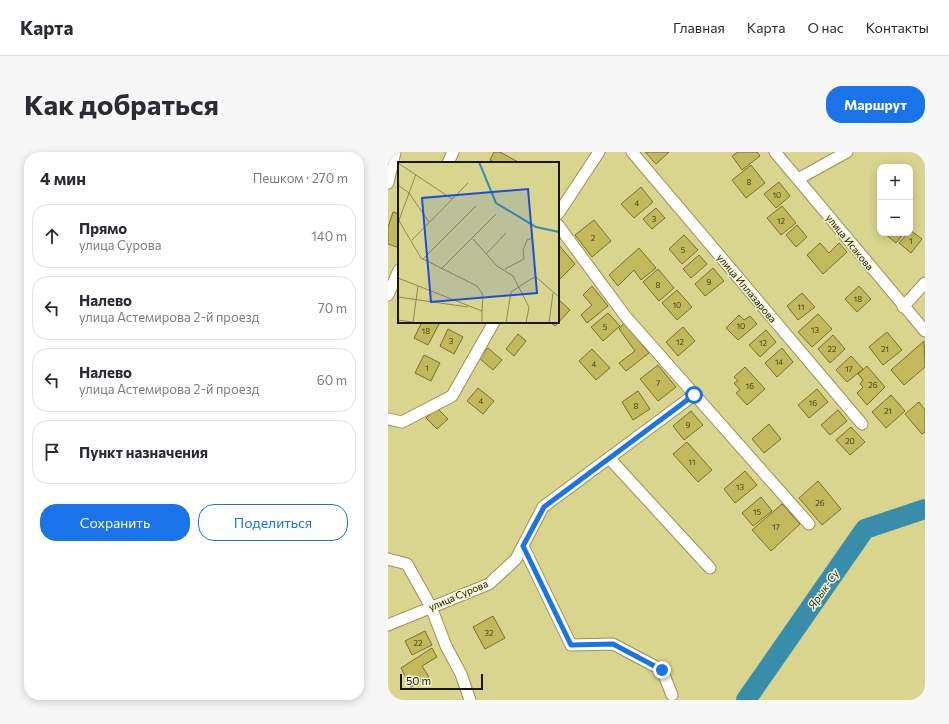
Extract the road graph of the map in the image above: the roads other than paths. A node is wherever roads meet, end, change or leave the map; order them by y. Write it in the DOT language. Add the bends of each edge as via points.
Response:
graph roads {
  1 [pos="395,152"];
  2 [pos="453,152"];
  3 [pos="599,152"];
  4 [pos="632,152"];
  5 [pos="774,152"];
  6 [pos="847,152"];
  7 [pos="448,162"];
  8 [pos="798,178"];
  9 [pos="388,183"];
  10 [pos="559,212"];
  11 [pos="559,226"];
  12 [pos="398,272"];
  13 [pos="925,283"];
  14 [pos="388,295"];
  15 [pos="903,306"];
  16 [pos="493,323"];
  17 [pos="925,331"];
  18 [pos="694,395"];
  19 [pos="388,419"];
  20 [pos="862,424"];
  21 [pos="609,458"];
  22 [pos="809,524"];
  23 [pos="523,546"];
  24 [pos="388,559"];
  25 [pos="710,568"];
  26 [pos="431,607"];
  27 [pos="388,625"];
  28 [pos="672,695"];
  29 [pos="470,700"];
  1 -- 9 [label="street"];
  2 -- 7 [label="street"];
  3 -- 10 [label="street"];
  4 -- 20 [label="street, улица Иллазарова"];
  5 -- 8 [label="street, улица Исакова"];
  6 -- 8 [label="street"];
  8 -- 15 [label="street, улица Исакова"];
  11 -- 18 [label="street" via="626,317"];
  12 -- 14 [label="street"];
  13 -- 15 [label="street"];
  15 -- 17 [label="street, улица Исакова"];
  16 -- 19 [label="street" via="452,396 402,422"];
  18 -- 21 [label="street, улица Сурова"];
  18 -- 22 [label="street"];
  21 -- 23 [label="street, улица Сурова" via="544,507"];
  21 -- 25 [label="street"];
  23 -- 26 [label="street, улица Сурова" via="516,559 488,584"];
  23 -- 28 [label="street" via="571,645 613,644 662,670"];
  24 -- 26 [label="street" via="407,564"];
  26 -- 27 [label="street, улица Сурова"];
  26 -- 29 [label="street"];
}
